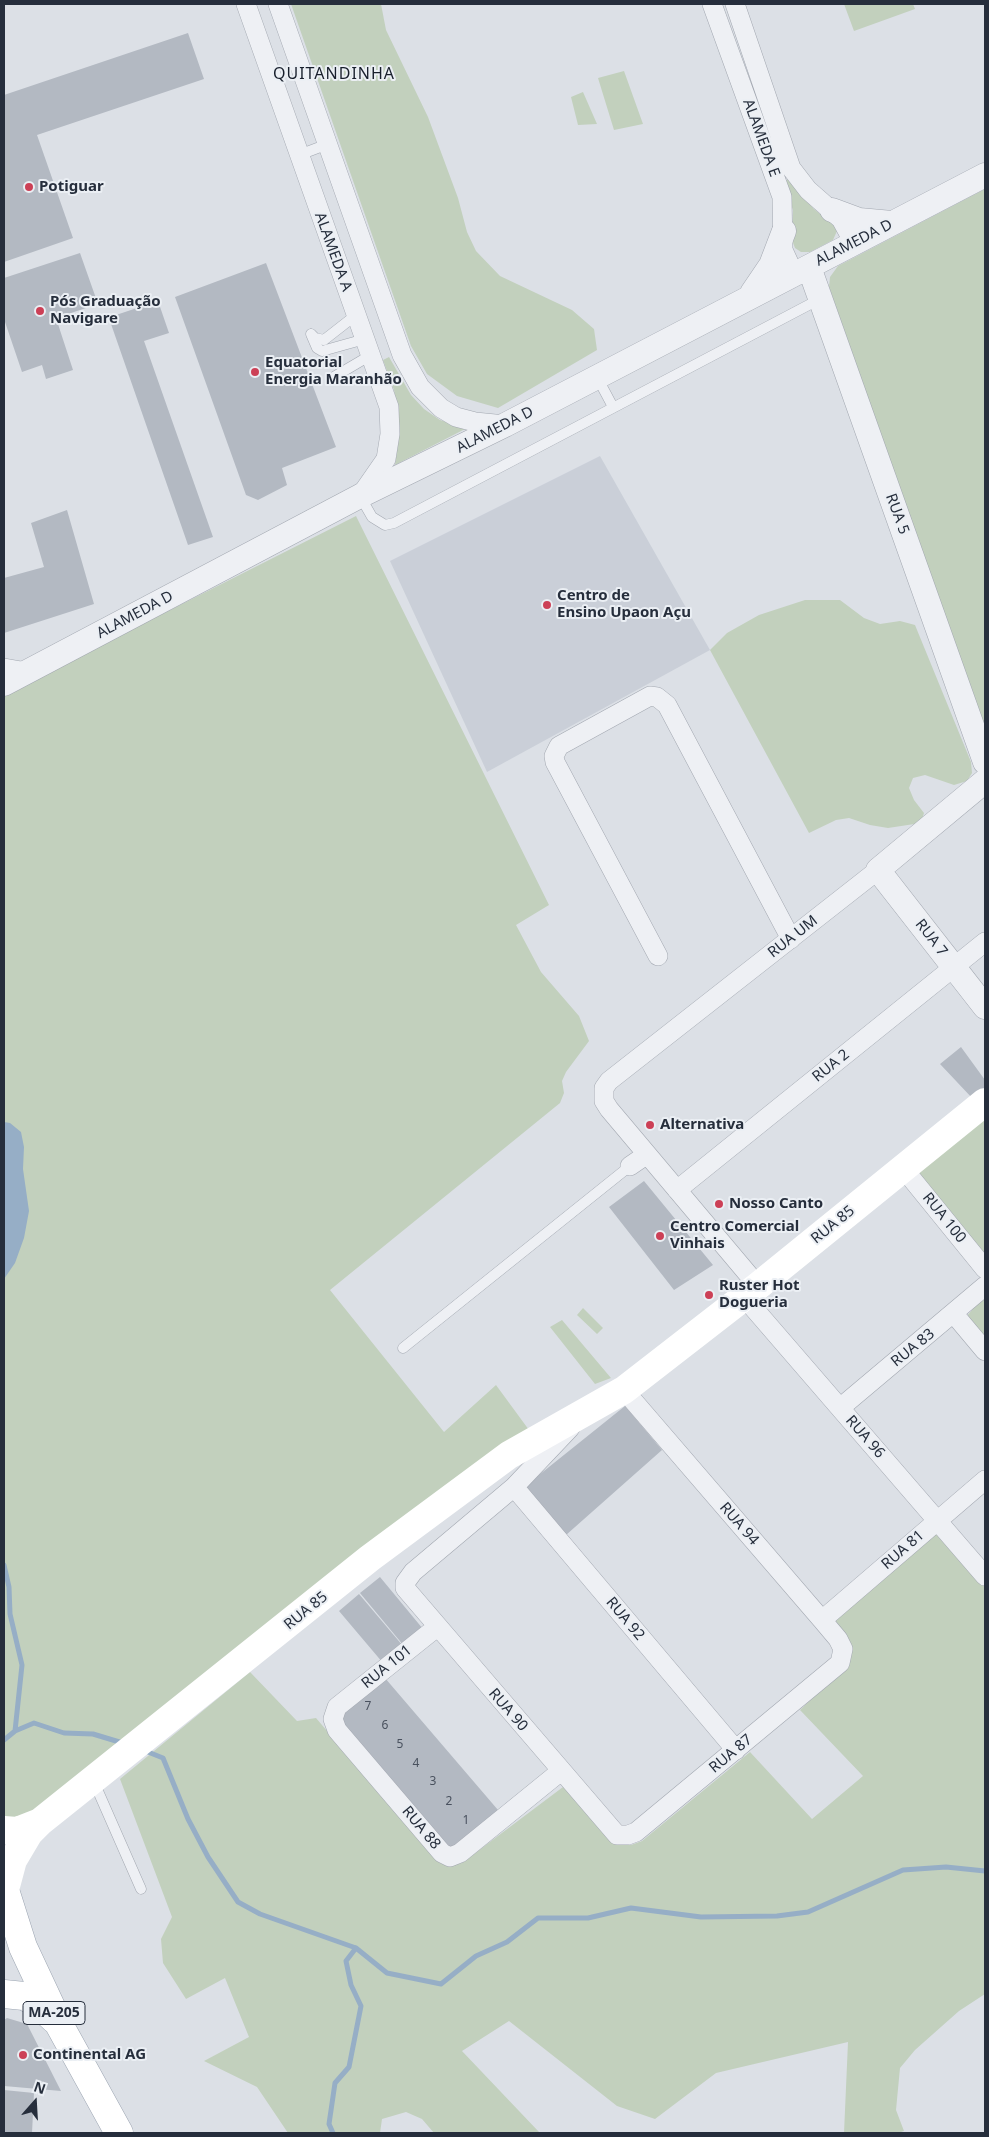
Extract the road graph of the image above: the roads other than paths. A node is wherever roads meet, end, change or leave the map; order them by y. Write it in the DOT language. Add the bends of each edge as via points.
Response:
graph roads {
  1 [pos="246,4"];
  2 [pos="278,4"];
  3 [pos="712,4"];
  4 [pos="735,4"];
  5 [pos="328,144"];
  6 [pos="298,155"];
  7 [pos="985,175"];
  8 [pos="832,210"];
  9 [pos="892,223"];
  10 [pos="784,231"];
  11 [pos="854,243"];
  12 [pos="801,270"];
  13 [pos="749,296"];
  14 [pos="820,299"];
  15 [pos="356,316"];
  16 [pos="368,347"];
  17 [pos="597,377"];
  18 [pos="332,378"];
  19 [pos="613,407"];
  20 [pos="505,425"];
  21 [pos="360,496"];
  22 [pos="15,670"];
  23 [pos="4,684"];
  24 [pos="985,762"];
  25 [pos="985,781"];
  26 [pos="878,870"];
  27 [pos="791,939"];
  28 [pos="985,942"];
  29 [pos="658,956"];
  30 [pos="954,967"];
  31 [pos="985,1007"];
  32 [pos="603,1093"];
  33 [pos="985,1102"];
  34 [pos="646,1155"];
  35 [pos="630,1166"];
  36 [pos="903,1168"];
  37 [pos="677,1190"];
  38 [pos="985,1269"];
  39 [pos="985,1286"];
  40 [pos="751,1292"];
  41 [pos="954,1314"];
  42 [pos="403,1348"];
  43 [pos="985,1351"];
  44 [pos="624,1390"];
  45 [pos="840,1408"];
  46 [pos="582,1415"];
  47 [pos="985,1480"];
  48 [pos="514,1487"];
  49 [pos="937,1521"];
  50 [pos="985,1576"];
  51 [pos="405,1583"];
  52 [pos="822,1620"];
  53 [pos="437,1627"];
  54 [pos="840,1663"];
  55 [pos="337,1707"];
  56 [pos="736,1750"];
  57 [pos="561,1771"];
  58 [pos="93,1781"];
  59 [pos="40,1822"];
  60 [pos="4,1830"];
  61 [pos="617,1835"];
  62 [pos="4,1888"];
  63 [pos="141,1889"];
  64 [pos="4,1994"];
  65 [pos="60,2026"];
  66 [pos="119,2133"];
  1 -- 6 [label="street, ALAMEDA A"];
  2 -- 5 [label="street, ALAMEDA A"];
  3 -- 10 [label="street, ALAMEDA E" via="782,197"];
  4 -- 8 [label="street, ALAMEDA E" via="791,168 808,190"];
  5 -- 6 [label="lane"];
  5 -- 20 [label="street, ALAMEDA A" via="402,355 420,387 441,408 456,417"];
  6 -- 15 [label="street, ALAMEDA A"];
  7 -- 9 [label="street, ALAMEDA D"];
  8 -- 9 [label="street" via="859,220"];
  8 -- 11 [label="street, ALAMEDA E" via="845,223"];
  9 -- 11 [label="street, ALAMEDA D"];
  10 -- 12 [label="street, ALAMEDA E" via="784,255"];
  10 -- 13 [label="street" via="771,265"];
  11 -- 12 [label="street, ALAMEDA D"];
  12 -- 13 [label="street, ALAMEDA D"];
  12 -- 14 [label="street, RUA 5"];
  13 -- 17 [label="street, ALAMEDA D"];
  14 -- 19 [label="lane"];
  14 -- 24 [label="street, RUA 5"];
  15 -- 16 [label="street, ALAMEDA A"];
  15 -- 16 [label="lane" via="324,340 311,334 317,348 322,351"];
  16 -- 18 [label="lane"];
  16 -- 21 [label="street, ALAMEDA A" via="389,407 390,434 386,459"];
  17 -- 19 [label="lane"];
  17 -- 20 [label="street, ALAMEDA D"];
  19 -- 21 [label="lane" via="394,523 385,525 372,517"];
  20 -- 21 [label="street, ALAMEDA D"];
  21 -- 22 [label="street, ALAMEDA D"];
  22 -- 23 [label="street, ALAMEDA D"];
  25 -- 26 [label="street, RUA UM"];
  26 -- 27 [label="street, RUA UM"];
  26 -- 30 [label="street, RUA 7"];
  27 -- 29 [label="street" via="667,705 650,696 560,746 554,756"];
  27 -- 32 [label="street, RUA UM" via="609,1081"];
  28 -- 30 [label="street, RUA 2"];
  30 -- 31 [label="street, RUA 7"];
  30 -- 37 [label="street, RUA 2"];
  32 -- 34 [label="street, RUA 96" via="609,1109"];
  33 -- 36 [label="main road, RUA 85"];
  34 -- 35 [label="street"];
  34 -- 37 [label="street, RUA 96"];
  35 -- 42 [label="lane"];
  36 -- 38 [label="street, RUA 100"];
  36 -- 40 [label="main road, RUA 85"];
  37 -- 40 [label="street, RUA 96"];
  39 -- 41 [label="street, RUA 83"];
  40 -- 44 [label="main road, RUA 85"];
  40 -- 45 [label="street, RUA 96"];
  41 -- 43 [label="street"];
  41 -- 45 [label="street, RUA 83"];
  44 -- 46 [label="main road, RUA 85"];
  44 -- 52 [label="street, RUA 94"];
  45 -- 49 [label="street, RUA 96"];
  46 -- 48 [label="street, RUA 85"];
  46 -- 58 [label="main road, RUA 85" via="525,1445 482,1474 370,1558"];
  47 -- 49 [label="street, RUA 81"];
  48 -- 51 [label="street, RUA 85" via="413,1572"];
  48 -- 56 [label="street, RUA 92"];
  49 -- 50 [label="street, RUA 96"];
  49 -- 52 [label="street, RUA 81"];
  51 -- 53 [label="street, RUA 90" via="407,1593"];
  52 -- 54 [label="street, RUA 94" via="843,1649"];
  53 -- 55 [label="street, RUA 101"];
  53 -- 57 [label="street, RUA 90"];
  54 -- 56 [label="street, RUA 87"];
  55 -- 57 [label="street, RUA 88" via="333,1719 337,1730 447,1857 460,1854"];
  56 -- 61 [label="street, RUA 87" via="636,1832"];
  57 -- 61 [label="street, RUA 90"];
  58 -- 59 [label="main road, RUA 85"];
  58 -- 63 [label="lane"];
  59 -- 60 [label="main road, RUA 85" via="17,1831"];
  59 -- 62 [label="main road, RUA 85" via="29,1833 13,1860"];
  62 -- 65 [label="main road, MA-205" via="23,1947"];
  64 -- 65 [label="main road" via="24,1996 37,2003"];
  65 -- 66 [label="main road, MA-205"];
}
